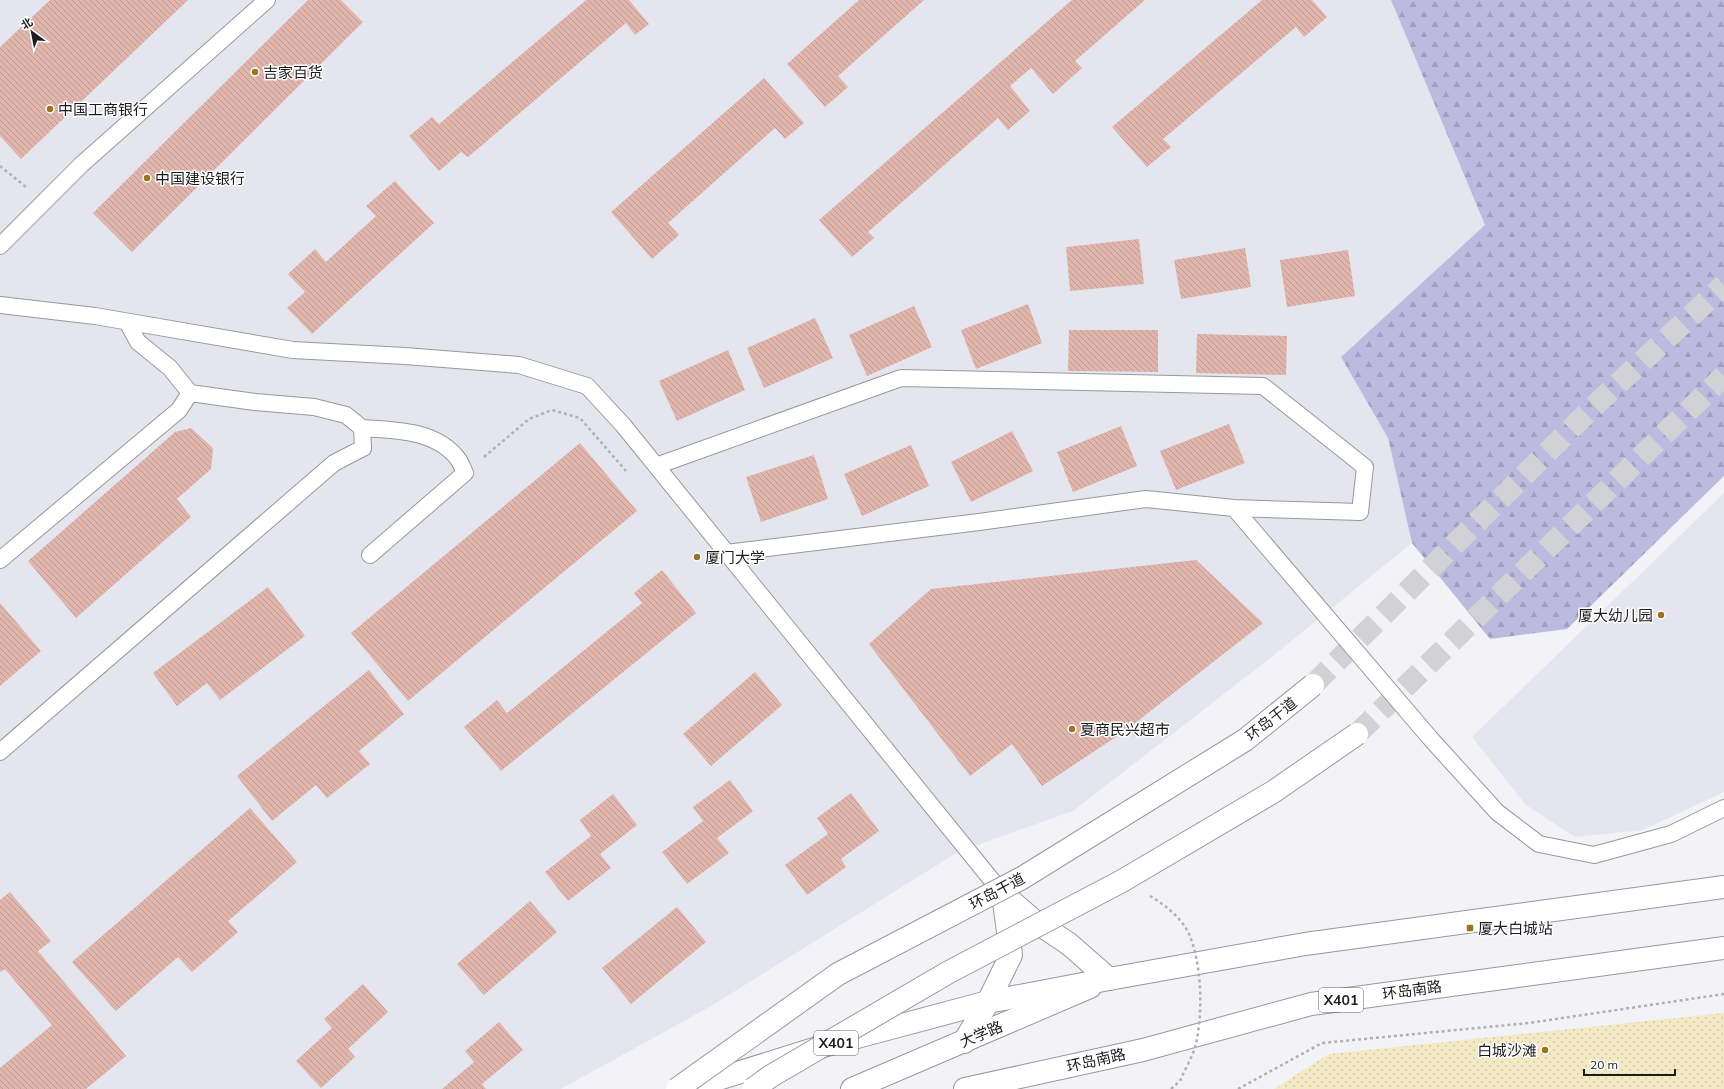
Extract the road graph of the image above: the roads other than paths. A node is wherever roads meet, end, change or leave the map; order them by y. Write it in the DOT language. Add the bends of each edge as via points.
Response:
graph roads {
  1 [pos="267,0"];
  2 [pos="0,246"];
  3 [pos="0,305"];
  4 [pos="127,322"];
  5 [pos="190,393"];
  6 [pos="362,428"];
  7 [pos="656,466"];
  8 [pos="1234,508"];
  9 [pos="726,553"];
  10 [pos="370,555"];
  11 [pos="0,560"];
  12 [pos="1313,686"];
  13 [pos="1357,734"];
  14 [pos="0,752"];
  15 [pos="1724,808"];
  16 [pos="1724,887"];
  17 [pos="1003,894"];
  18 [pos="1724,948"];
  19 [pos="1109,979"];
  20 [pos="988,1002"];
  21 [pos="964,1042"];
  22 [pos="677,1089"];
  23 [pos="686,1089"];
  24 [pos="753,1089"];
  25 [pos="852,1089"];
  26 [pos="965,1089"];
  1 -- 2 [label="lane" via="82,164"];
  3 -- 4 [label="lane"];
  4 -- 5 [label="lane" via="138,342 170,368"];
  4 -- 7 [label="lane" via="293,350 520,365 587,386"];
  5 -- 6 [label="lane" via="314,407 346,415"];
  5 -- 11 [label="lane" via="179,410"];
  6 -- 10 [label="lane" via="406,431 441,443 458,459 465,473"];
  6 -- 14 [label="lane" via="363,448 334,463"];
  7 -- 8 [label="lane" via="901,378 1262,386 1364,467 1360,512"];
  7 -- 9 [label="lane"];
  8 -- 9 [label="lane" via="1146,498 979,522"];
  8 -- 15 [label="lane" via="1492,807 1539,844 1594,855 1671,834"];
  9 -- 17 [label="lane"];
  12 -- 22 [label="main road, 环岛干道, bridge" via="1245,740 1022,878 838,974"];
  13 -- 24 [label="main road, bridge" via="1273,792 1122,881 949,972"];
  16 -- 19 [label="main road, X401" via="1305,944"];
  17 -- 19 [label="main road" via="1033,920 1070,944"];
  17 -- 20 [label="main road" via="1011,955"];
  18 -- 26 [label="main road, 环岛南路 / X401" via="1311,1004 1143,1050"];
  19 -- 20 [label="main road, X401"];
  19 -- 21 [label="main road, 大学路"];
  20 -- 21 [label="main road"];
  20 -- 23 [label="main road, X401" via="827,1045"];
  21 -- 25 [label="main road, 大学路"];
}
